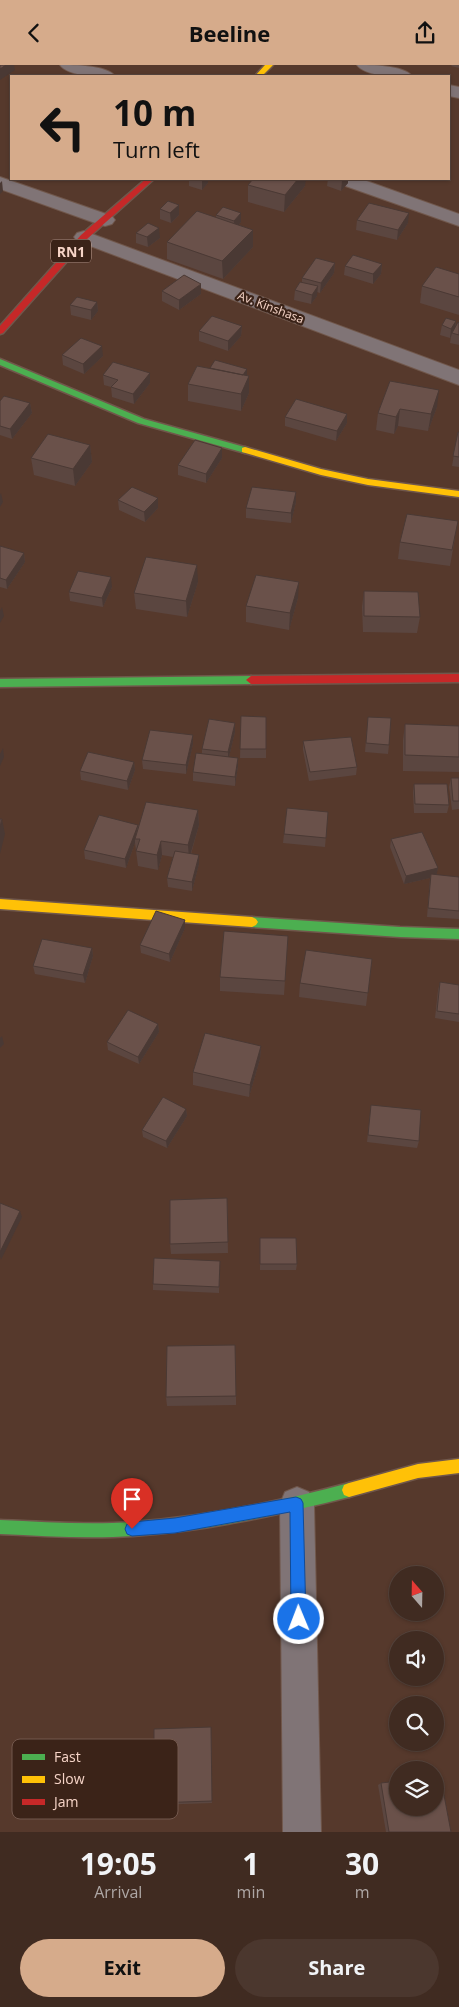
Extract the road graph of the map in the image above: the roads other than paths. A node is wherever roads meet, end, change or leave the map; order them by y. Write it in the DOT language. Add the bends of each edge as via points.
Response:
graph roads {
  1 [pos="69,65"];
  2 [pos="269,65"];
  3 [pos="366,65"];
  4 [pos="103,75"];
  5 [pos="259,75"];
  6 [pos="400,75"];
  7 [pos="149,180"];
  8 [pos="347,180"];
  9 [pos="0,183"];
  10 [pos="105,220"];
  11 [pos="459,220"];
  12 [pos="84,237"];
  13 [pos="0,331"];
  14 [pos="0,362"];
  15 [pos="459,378"];
  16 [pos="459,494"];
  17 [pos="459,678"];
  18 [pos="0,683"];
  19 [pos="0,904"];
  20 [pos="459,934"];
  21 [pos="459,1466"];
  22 [pos="296,1503"];
  23 [pos="0,1527"];
  24 [pos="302,1832"];
  1 -- 4 [label="street"];
  2 -- 5 [label="main road"];
  3 -- 6 [label="street"];
  7 -- 10 [label="main road, RN1"];
  8 -- 11 [label="street"];
  9 -- 10 [label="street"];
  10 -- 12 [label="main road, RN1"];
  12 -- 13 [label="main road, RN1"];
  12 -- 15 [label="street, Av. Kinshasa"];
  14 -- 16 [label="main road" via="151,424 321,472"];
  17 -- 18 [label="main road"];
  19 -- 20 [label="main road" via="390,932"];
  21 -- 22 [label="main road" via="418,1471"];
  22 -- 23 [label="main road" via="149,1528"];
  22 -- 24 [label="street"];
}
